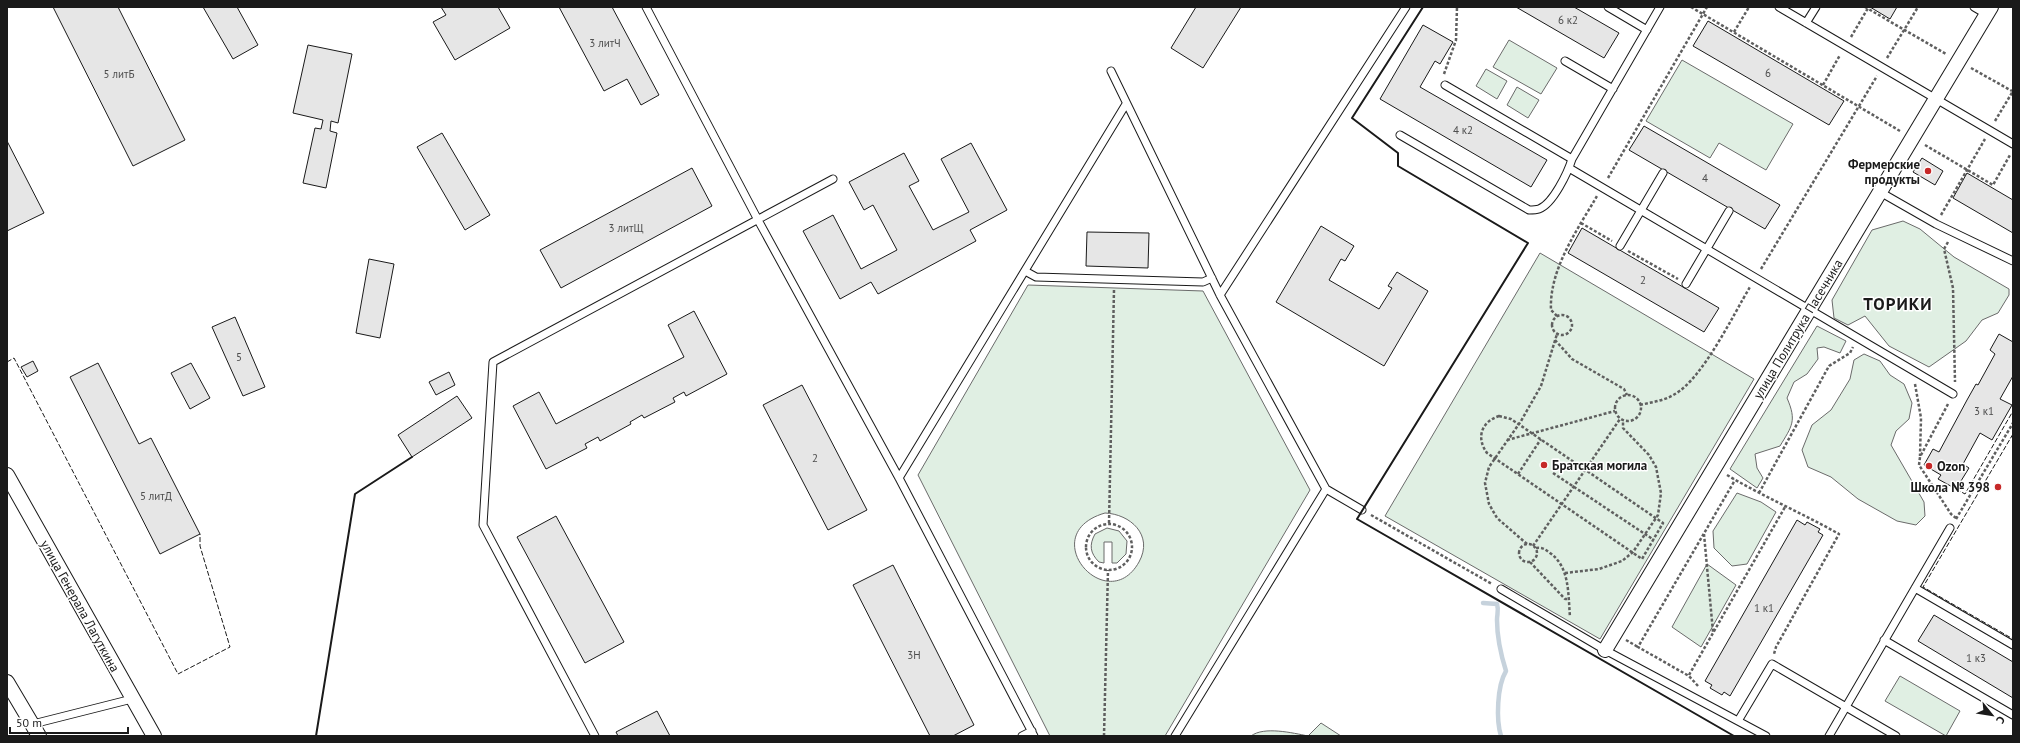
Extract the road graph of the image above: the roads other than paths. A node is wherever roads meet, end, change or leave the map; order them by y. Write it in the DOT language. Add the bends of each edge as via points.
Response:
graph roads {
  1 [pos="646,7"];
  2 [pos="1406,7"];
  3 [pos="1608,7"];
  4 [pos="1660,7"];
  5 [pos="1779,7"];
  6 [pos="1816,7"];
  7 [pos="1974,7"];
  8 [pos="1989,11"];
  9 [pos="1806,23"];
  10 [pos="1647,30"];
  11 [pos="1565,61"];
  12 [pos="1111,71"];
  13 [pos="1445,85"];
  14 [pos="1613,89"];
  15 [pos="1935,99"];
  16 [pos="1126,104"];
  17 [pos="1400,135"];
  18 [pos="2013,144"];
  19 [pos="1572,159"];
  20 [pos="1569,168"];
  21 [pos="1663,173"];
  22 [pos="833,179"];
  23 [pos="1880,192"];
  24 [pos="1641,210"];
  25 [pos="1729,211"];
  26 [pos="758,220"];
  27 [pos="1620,246"];
  28 [pos="1707,249"];
  29 [pos="2013,261"];
  30 [pos="1025,271"];
  31 [pos="1212,278"];
  32 [pos="1686,284"];
  33 [pos="1220,295"];
  34 [pos="1810,309"];
  35 [pos="1953,394"];
  36 [pos="7,475"];
  37 [pos="899,478"];
  38 [pos="1326,489"];
  39 [pos="1362,510"];
  40 [pos="1950,528"];
  41 [pos="1915,588"];
  42 [pos="1501,589"];
  43 [pos="1884,640"];
  44 [pos="2013,645"];
  45 [pos="1605,650"];
  46 [pos="7,682"];
  47 [pos="132,699"];
  48 [pos="1846,706"];
  49 [pos="2013,715"];
  50 [pos="1738,721"];
  51 [pos="36,730"];
  52 [pos="1033,734"];
  53 [pos="154,736"];
  54 [pos="595,736"];
  55 [pos="1022,736"];
  56 [pos="1175,736"];
  57 [pos="1766,736"];
  58 [pos="1829,736"];
  59 [pos="1896,736"];
  1 -- 26 [label="lane"];
  2 -- 33 [label="lane"];
  3 -- 10 [label="lane"];
  4 -- 10 [label="lane"];
  5 -- 9 [label="lane"];
  6 -- 9 [label="lane"];
  7 -- 8 [label="lane"];
  8 -- 15 [label="street, улица Политрука Пасечника"];
  9 -- 15 [label="lane"];
  10 -- 14 [label="lane"];
  11 -- 14 [label="lane"];
  12 -- 16 [label="lane"];
  13 -- 19 [label="lane"];
  14 -- 19 [label="lane"];
  15 -- 18 [label="lane"];
  15 -- 23 [label="street, улица Политрука Пасечника"];
  16 -- 30 [label="lane"];
  16 -- 31 [label="lane"];
  17 -- 20 [label="lane" via="1529,210 1539,209 1547,202 1556,192"];
  19 -- 20 [label="lane"];
  20 -- 24 [label="lane"];
  21 -- 24 [label="lane"];
  22 -- 26 [label="lane"];
  23 -- 29 [label="lane" via="1936,224"];
  23 -- 34 [label="street, улица Политрука Пасечника"];
  24 -- 27 [label="lane"];
  24 -- 28 [label="lane"];
  25 -- 28 [label="lane"];
  26 -- 37 [label="lane"];
  26 -- 54 [label="lane" via="493,362 483,525"];
  28 -- 32 [label="lane"];
  28 -- 34 [label="lane"];
  30 -- 31 [label="lane" via="1036,277 1114,280 1203,282"];
  30 -- 37 [label="lane"];
  31 -- 33 [label="lane"];
  33 -- 38 [label="lane"];
  34 -- 35 [label="lane"];
  34 -- 45 [label="street, улица Политрука Пасечника"];
  36 -- 47 [label="street, улица Генерала Лагуткина"];
  37 -- 52 [label="lane"];
  38 -- 39 [label="lane"];
  38 -- 56 [label="lane"];
  40 -- 41 [label="lane"];
  41 -- 43 [label="lane"];
  41 -- 44 [label="lane"];
  42 -- 45 [label="lane"];
  43 -- 48 [label="lane"];
  43 -- 49 [label="lane"];
  45 -- 50 [label="lane"];
  46 -- 51 [label="street"];
  47 -- 51 [label="lane"];
  47 -- 53 [label="street, улица Генерала Лагуткина"];
  48 -- 50 [label="lane" via="1772,664"];
  48 -- 58 [label="lane"];
  48 -- 59 [label="lane"];
  50 -- 57 [label="lane"];
  52 -- 55 [label="lane"];
}
